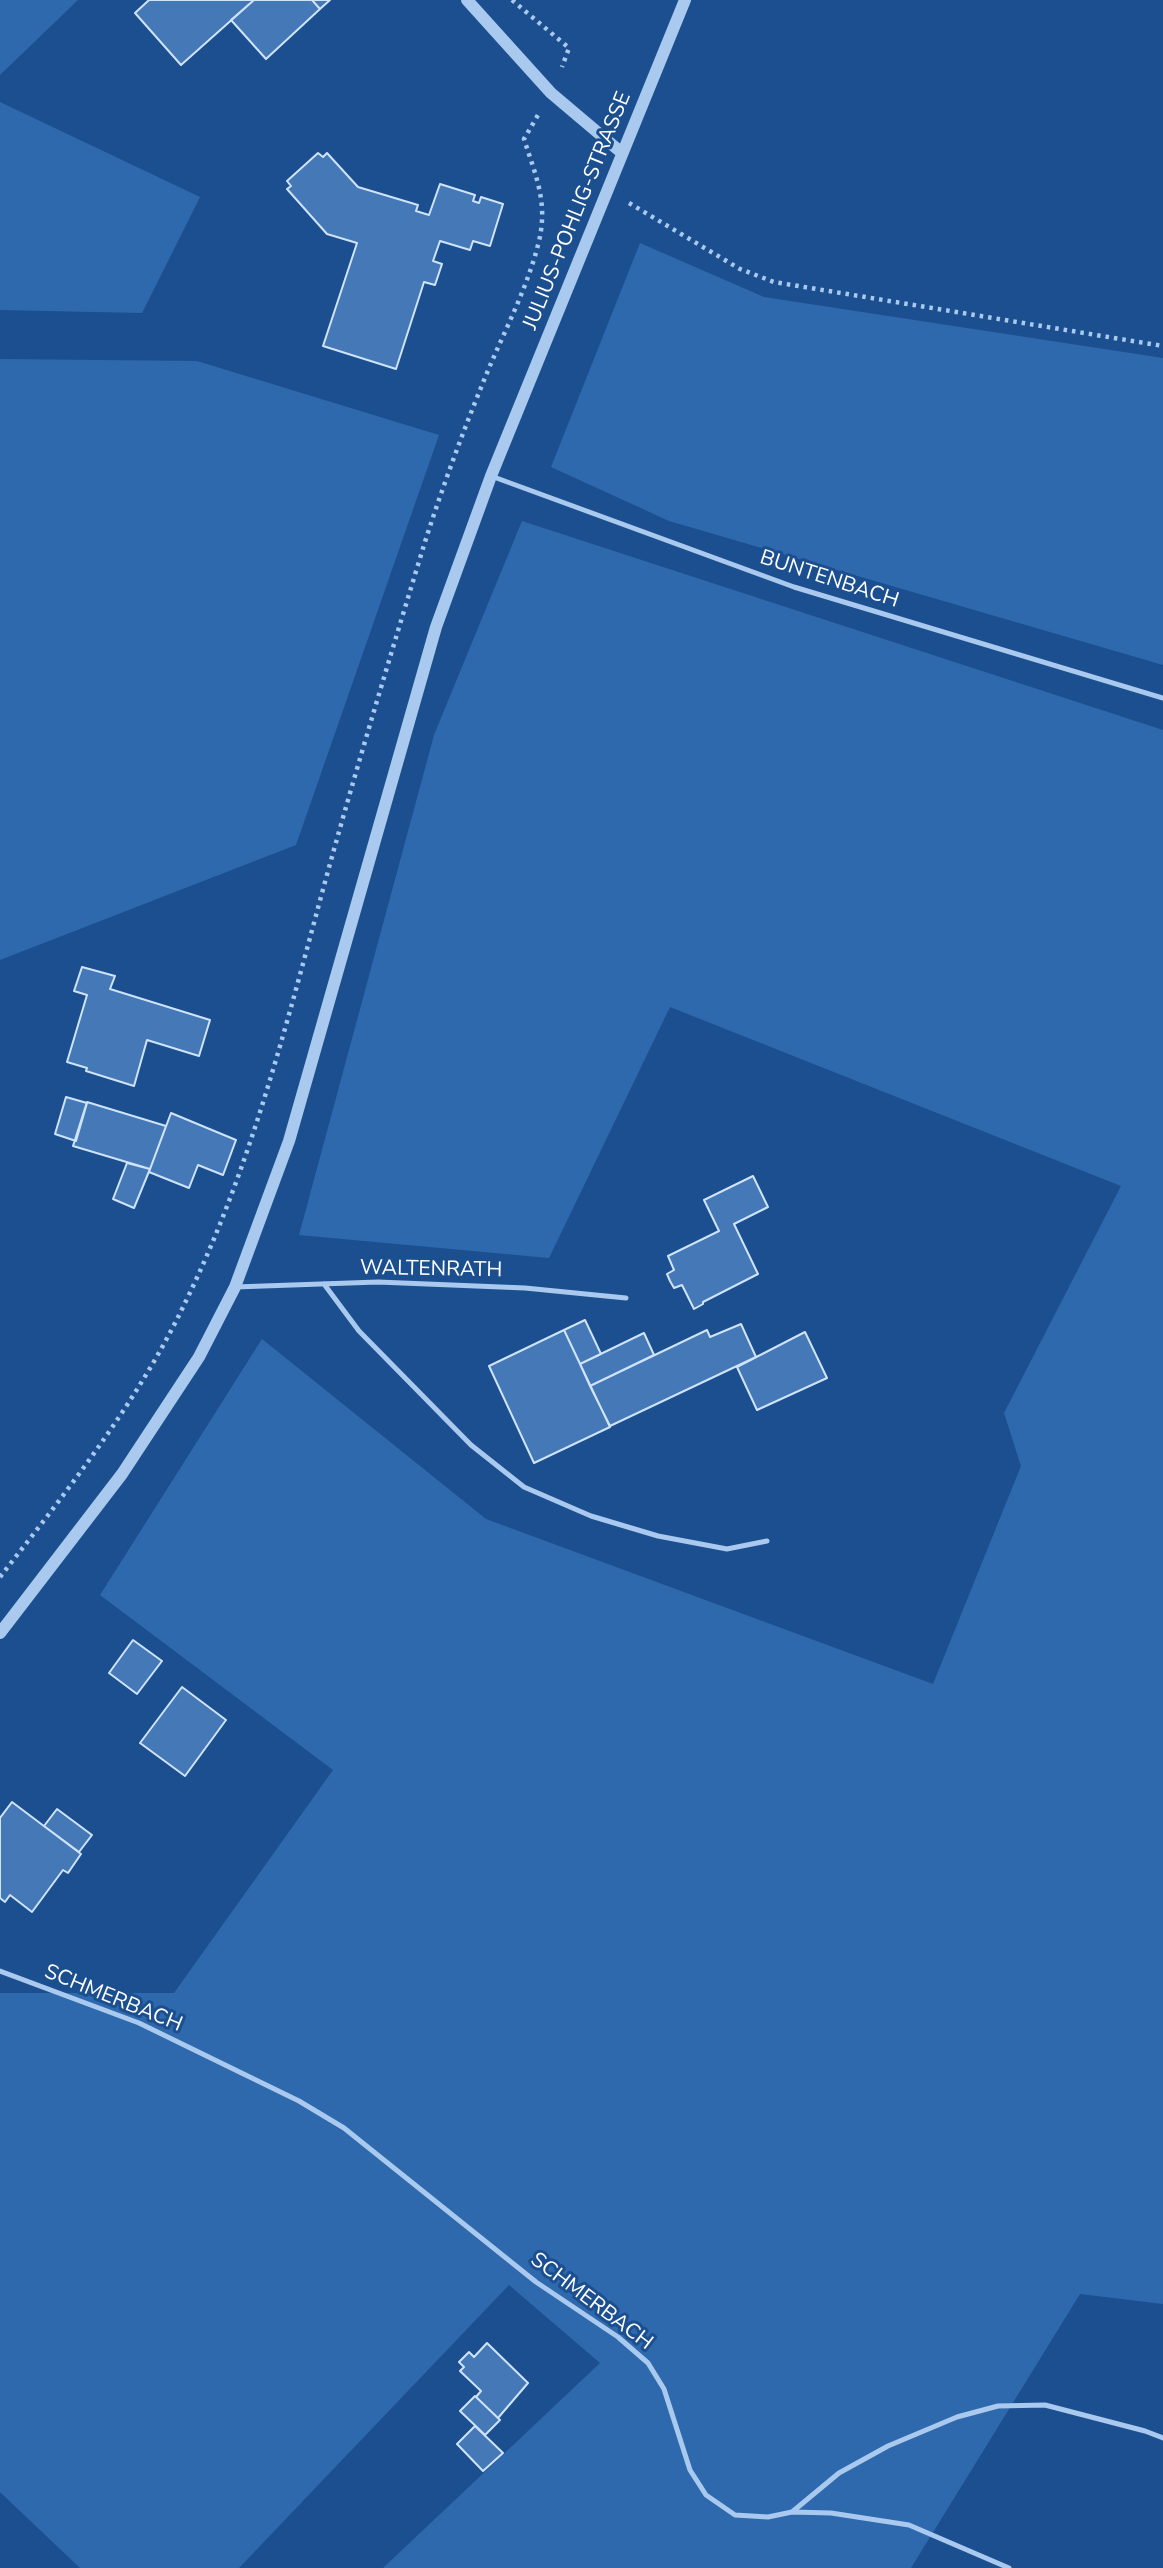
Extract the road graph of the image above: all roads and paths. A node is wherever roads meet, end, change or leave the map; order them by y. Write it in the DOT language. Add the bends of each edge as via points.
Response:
graph roads {
  1 [pos="467,0"];
  2 [pos="512,0"];
  3 [pos="685,0"];
  4 [pos="551,93"];
  5 [pos="622,153"];
  6 [pos="607,191"];
  7 [pos="1163,346"];
  8 [pos="491,476"];
  9 [pos="1163,698"];
  10 [pos="324,1284"];
  11 [pos="234,1287"];
  12 [pos="626,1298"];
  13 [pos="767,1541"];
  14 [pos="0,1577"];
  15 [pos="0,1633"];
  16 [pos="0,1971"];
  17 [pos="1163,2438"];
  18 [pos="792,2512"];
  19 [pos="1009,2568"];
  1 -- 4 [label="street"];
  2 -- 4 [label="path" via="569,48"];
  3 -- 5 [label="street, JULIUS-POHLIG-STRASSE"];
  4 -- 5 [label="street"];
  4 -- 14 [label="path" via="524,139 544,210 538,245 465,426 425,543 247,1153 214,1240 159,1356 98,1447"];
  5 -- 6 [label="street, JULIUS-POHLIG-STRASSE"];
  6 -- 7 [label="path" via="740,269 774,282"];
  6 -- 8 [label="street, JULIUS-POHLIG-STRASSE"];
  8 -- 9 [label="lane, BUNTENBACH" via="794,587"];
  8 -- 11 [label="street, JULIUS-POHLIG-STRASSE" via="436,627 289,1141"];
  10 -- 11 [label="lane, WALTENRATH"];
  10 -- 12 [label="lane, WALTENRATH" via="525,1288"];
  10 -- 13 [label="lane" via="359,1331 471,1445 524,1487 591,1516 659,1536 727,1549"];
  11 -- 15 [label="street, JULIUS-POHLIG-STRASSE" via="199,1357 122,1474"];
  16 -- 18 [label="lane, SCHMERBACH" via="139,2023 299,2101 344,2128 536,2282 618,2336 648,2364 664,2389 690,2469 706,2495 735,2515 768,2517"];
  17 -- 18 [label="lane" via="1045,2405 998,2406 957,2417 888,2446 839,2473"];
  18 -- 19 [label="lane, SCHMERBACH" via="909,2525"];
}
